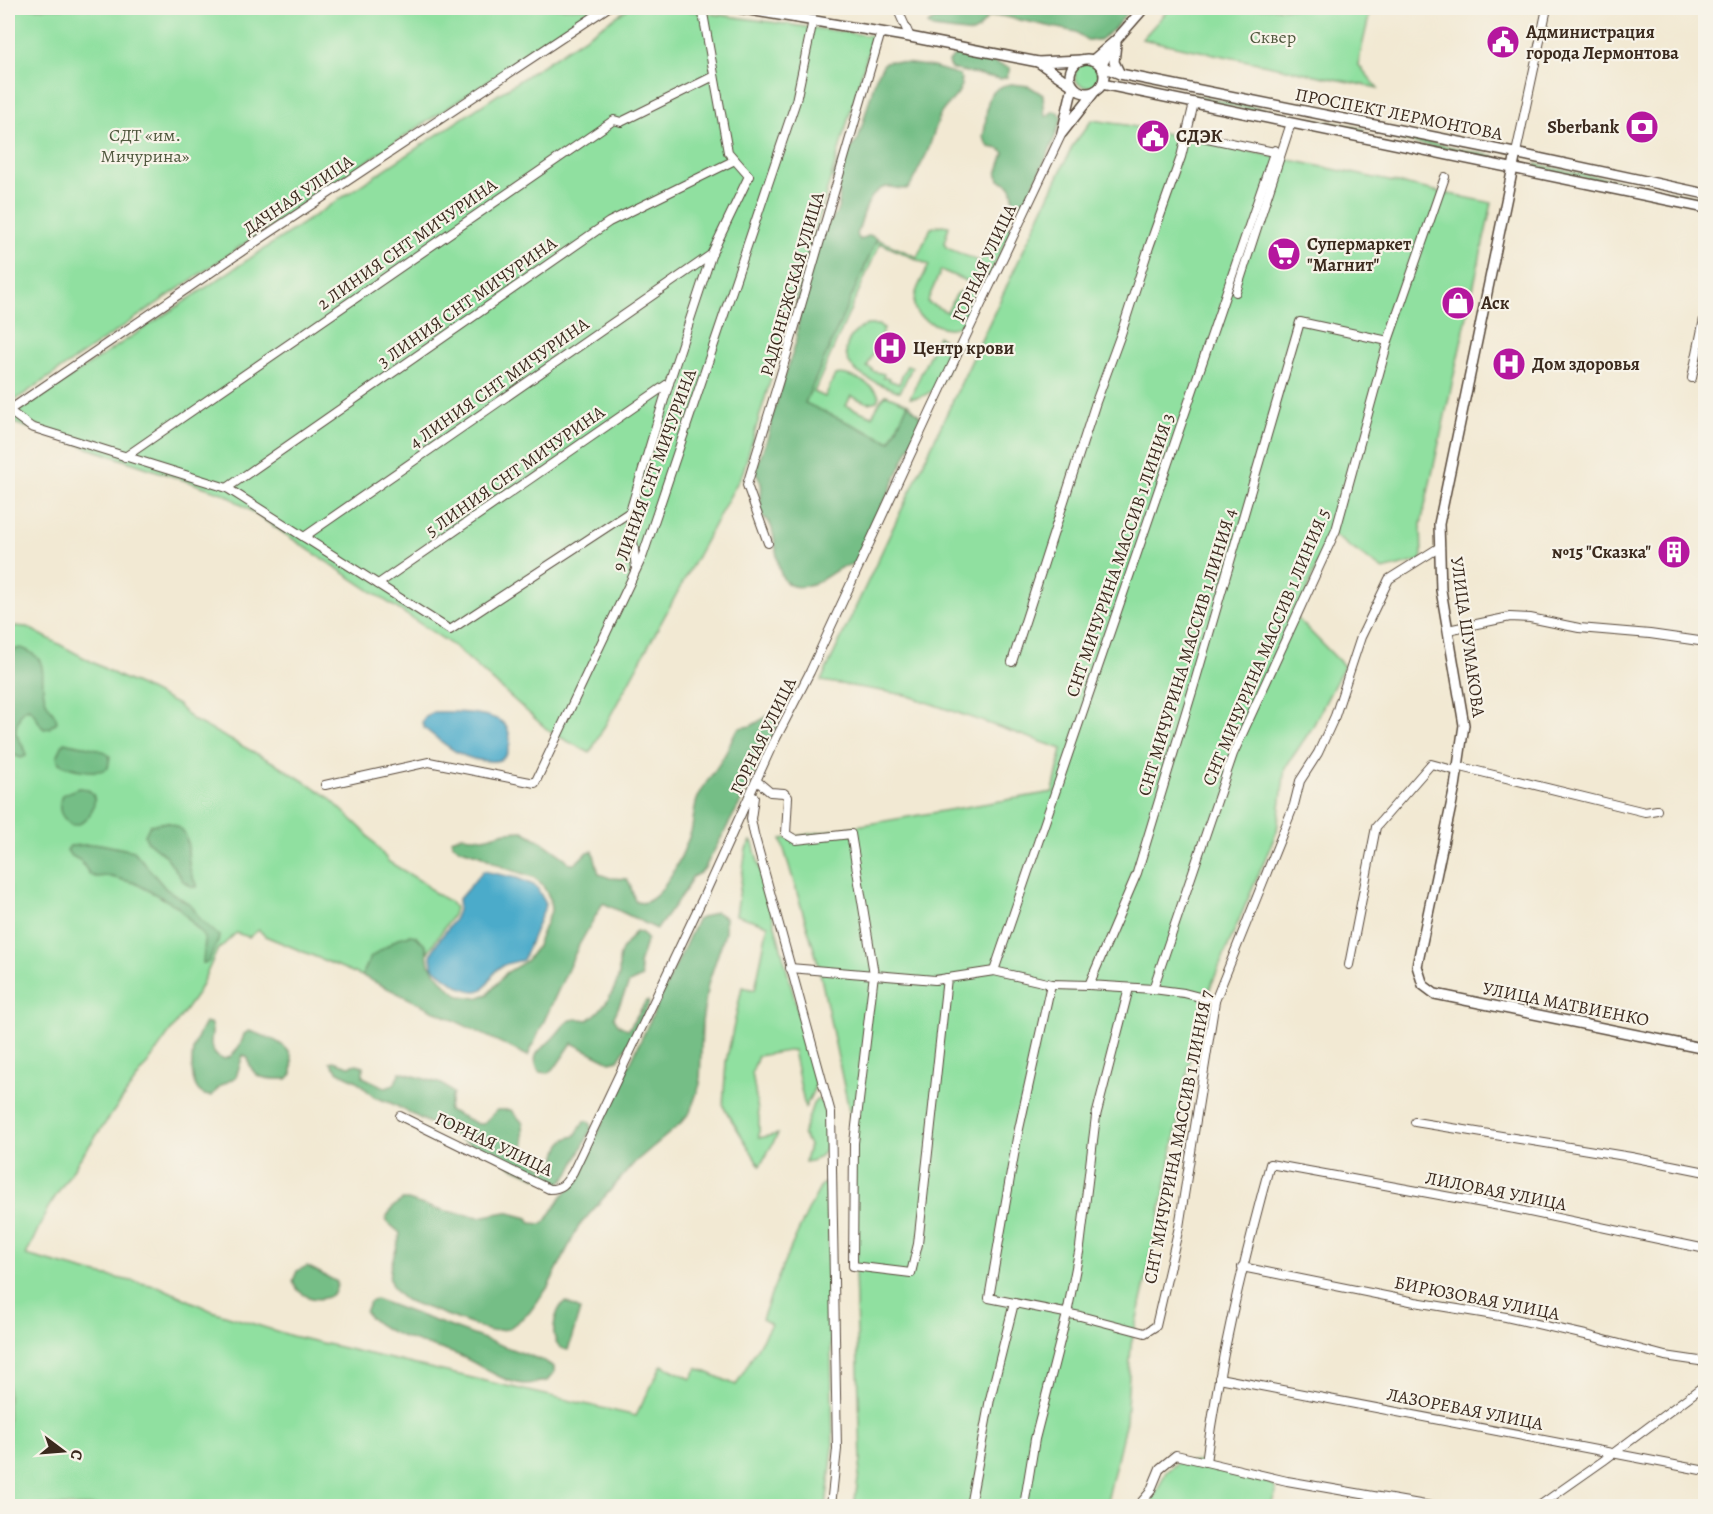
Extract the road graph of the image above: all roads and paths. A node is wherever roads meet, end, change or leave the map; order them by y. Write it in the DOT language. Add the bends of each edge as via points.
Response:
graph roads {
  1 [pos="607,8"];
  2 [pos="702,8"];
  3 [pos="738,8"];
  4 [pos="897,8"];
  5 [pos="1144,8"];
  6 [pos="1547,8"];
  7 [pos="800,12"];
  8 [pos="813,20"];
  9 [pos="881,32"];
  10 [pos="910,37"];
  11 [pos="1116,40"];
  12 [pos="1081,60"];
  13 [pos="1093,60"];
  14 [pos="1038,62"];
  15 [pos="1101,66"];
  16 [pos="1120,74"];
  17 [pos="714,76"];
  18 [pos="1073,86"];
  19 [pos="1098,88"];
  20 [pos="1194,103"];
  21 [pos="1291,123"];
  22 [pos="1062,133"];
  23 [pos="1188,134"];
  24 [pos="1516,153"];
  25 [pos="735,160"];
  26 [pos="1513,169"];
  27 [pos="1445,177"];
  28 [pos="1706,194"];
  29 [pos="1706,208"];
  30 [pos="712,254"];
  31 [pos="1236,292"];
  32 [pos="1706,309"];
  33 [pos="1388,341"];
  34 [pos="1692,378"];
  35 [pos="669,383"];
  36 [pos="8,411"];
  37 [pos="125,457"];
  38 [pos="227,488"];
  39 [pos="630,512"];
  40 [pos="304,537"];
  41 [pos="768,543"];
  42 [pos="1440,547"];
  43 [pos="636,570"];
  44 [pos="378,584"];
  45 [pos="1448,630"];
  46 [pos="1706,642"];
  47 [pos="1012,662"];
  48 [pos="1457,769"];
  49 [pos="758,781"];
  50 [pos="325,785"];
  51 [pos="1657,810"];
  52 [pos="1349,965"];
  53 [pos="790,968"];
  54 [pos="993,971"];
  55 [pos="874,974"];
  56 [pos="947,978"];
  57 [pos="1051,984"];
  58 [pos="1089,985"];
  59 [pos="1423,985"];
  60 [pos="1129,988"];
  61 [pos="1153,989"];
  62 [pos="1215,1001"];
  63 [pos="1706,1048"];
  64 [pos="400,1116"];
  65 [pos="1415,1122"];
  66 [pos="1706,1172"];
  67 [pos="1706,1249"];
  68 [pos="1242,1267"];
  69 [pos="1014,1303"];
  70 [pos="1067,1314"];
  71 [pos="1706,1362"];
  72 [pos="1219,1378"];
  73 [pos="1706,1384"];
  74 [pos="1615,1453"];
  75 [pos="1206,1462"];
  76 [pos="1706,1471"];
  77 [pos="831,1506"];
  78 [pos="970,1506"];
  79 [pos="1024,1506"];
  80 [pos="1138,1506"];
  81 [pos="1431,1506"];
  82 [pos="1539,1506"];
  1 -- 36 [label="street, ДАЧНАЯ УЛИЦА"];
  2 -- 17 [label="street"];
  3 -- 7 [label="street"];
  4 -- 10 [label="street"];
  5 -- 11 [label="street"];
  6 -- 24 [label="street"];
  7 -- 8 [label="street"];
  8 -- 9 [label="street"];
  8 -- 43 [label="street, 9 ЛИНИЯ СНТ МИЧУРИНА" via="796,101"];
  9 -- 10 [label="street"];
  9 -- 41 [label="street, РАДОНЕЖСКАЯ УЛИЦА" via="747,485"];
  10 -- 14 [label="street"];
  11 -- 13 [label="street"];
  11 -- 15 [label="street"];
  11 -- 16 [label="street" via="1114,62"];
  12 -- 13 [label="street"];
  12 -- 14 [label="street"];
  12 -- 18 [label="street" via="1071,71"];
  13 -- 15 [label="street"];
  14 -- 18 [label="street"];
  15 -- 16 [label="street, ПРОСПЕКТ ЛЕРМОНТОВА"];
  15 -- 19 [label="street" via="1104,75"];
  16 -- 24 [label="street, ПРОСПЕКТ ЛЕРМОНТОВА"];
  17 -- 25 [label="street" via="728,152"];
  17 -- 37 [label="street, 2 ЛИНИЯ СНТ МИЧУРИНА" via="621,122 614,120"];
  18 -- 19 [label="street" via="1081,92"];
  18 -- 22 [label="street"];
  19 -- 20 [label="street, ПРОСПЕКТ ЛЕРМОНТОВА"];
  19 -- 22 [label="street"];
  20 -- 21 [label="street, ПРОСПЕКТ ЛЕРМОНТОВА"];
  20 -- 23 [label="street"];
  21 -- 26 [label="street, ПРОСПЕКТ ЛЕРМОНТОВА"];
  21 -- 31 [label="street"];
  22 -- 49 [label="street, ГОРНАЯ УЛИЦА"];
  23 -- 47 [label="street"];
  23 -- 54 [label="street, СНТ МИЧУРИНА МАССИВ 1 ЛИНИЯ 3" via="1275,151"];
  24 -- 26 [label="street, УЛИЦА ШУМАКОВА"];
  24 -- 28 [label="street, ПРОСПЕКТ ЛЕРМОНТОВА"];
  25 -- 30 [label="street" via="749,176"];
  25 -- 38 [label="street, 3 ЛИНИЯ СНТ МИЧУРИНА" via="609,222"];
  26 -- 29 [label="street, ПРОСПЕКТ ЛЕРМОНТОВА"];
  26 -- 42 [label="street, УЛИЦА ШУМАКОВА" via="1439,524"];
  27 -- 33 [label="street, СНТ МИЧУРИНА МАССИВ 1 ЛИНИЯ 5"];
  30 -- 35 [label="street"];
  30 -- 40 [label="street, 4 ЛИНИЯ СНТ МИЧУРИНА"];
  32 -- 34 [label="street"];
  33 -- 58 [label="street, СНТ МИЧУРИНА МАССИВ 1 ЛИНИЯ 4" via="1300,322 1137,873"];
  33 -- 61 [label="street, СНТ МИЧУРИНА МАССИВ 1 ЛИНИЯ 5" via="1336,530 1233,754"];
  35 -- 39 [label="street"];
  35 -- 44 [label="street, 5 ЛИНИЯ СНТ МИЧУРИНА"];
  36 -- 37 [label="street" via="31,427"];
  37 -- 38 [label="street"];
  38 -- 40 [label="street"];
  39 -- 43 [label="street"];
  39 -- 44 [label="street" via="450,630"];
  40 -- 44 [label="street"];
  42 -- 45 [label="street, УЛИЦА ШУМАКОВА" via="1441,590"];
  42 -- 62 [label="street, СНТ МИЧУРИНА МАССИВ 1 ЛИНИЯ 7" via="1389,579 1361,637 1335,716 1300,782"];
  43 -- 50 [label="street, 9 ЛИНИЯ СНТ МИЧУРИНА" via="535,783 429,762"];
  45 -- 46 [label="street" via="1510,617"];
  45 -- 48 [label="street, УЛИЦА ШУМАКОВА" via="1464,725"];
  48 -- 51 [label="street" via="1645,812"];
  48 -- 52 [label="street" via="1431,764 1376,827"];
  48 -- 59 [label="street, УЛИЦА ШУМАКОВА" via="1418,966"];
  49 -- 53 [label="street" via="751,819"];
  49 -- 55 [label="street" via="770,792 788,797 786,834 796,840 851,834"];
  49 -- 64 [label="street, ГОРНАЯ УЛИЦА" via="565,1185 549,1189"];
  53 -- 55 [label="street"];
  53 -- 77 [label="street" via="831,1113 837,1449"];
  54 -- 56 [label="street"];
  54 -- 57 [label="street"];
  55 -- 56 [label="street"];
  55 -- 56 [label="street" via="854,1143 853,1266 911,1273 918,1244"];
  57 -- 58 [label="street"];
  57 -- 69 [label="street" via="1017,1138 989,1298"];
  58 -- 60 [label="street"];
  59 -- 63 [label="street, УЛИЦА МАТВИЕНКО" via="1435,994"];
  60 -- 61 [label="street"];
  60 -- 70 [label="street" via="1096,1116 1080,1247"];
  61 -- 62 [label="street"];
  62 -- 70 [label="street, СНТ МИЧУРИНА МАССИВ 1 ЛИНИЯ 7" via="1179,1227 1156,1326 1145,1333"];
  65 -- 66 [label="street"];
  67 -- 68 [label="street, ЛИЛОВАЯ УЛИЦА" via="1270,1164"];
  68 -- 71 [label="street, БИРЮЗОВАЯ УЛИЦА" via="1506,1317 1665,1356"];
  68 -- 72 [label="street"];
  69 -- 70 [label="street"];
  69 -- 78 [label="street" via="990,1399"];
  70 -- 79 [label="street" via="1035,1439"];
  72 -- 74 [label="street, ЛАЗОРЕВАЯ УЛИЦА"];
  72 -- 75 [label="street"];
  73 -- 74 [label="street"];
  74 -- 76 [label="street, ЛАЗОРЕВАЯ УЛИЦА"];
  74 -- 82 [label="street"];
  75 -- 80 [label="street" via="1176,1455 1160,1468 1150,1492"];
  75 -- 81 [label="street" via="1287,1481"];
}
